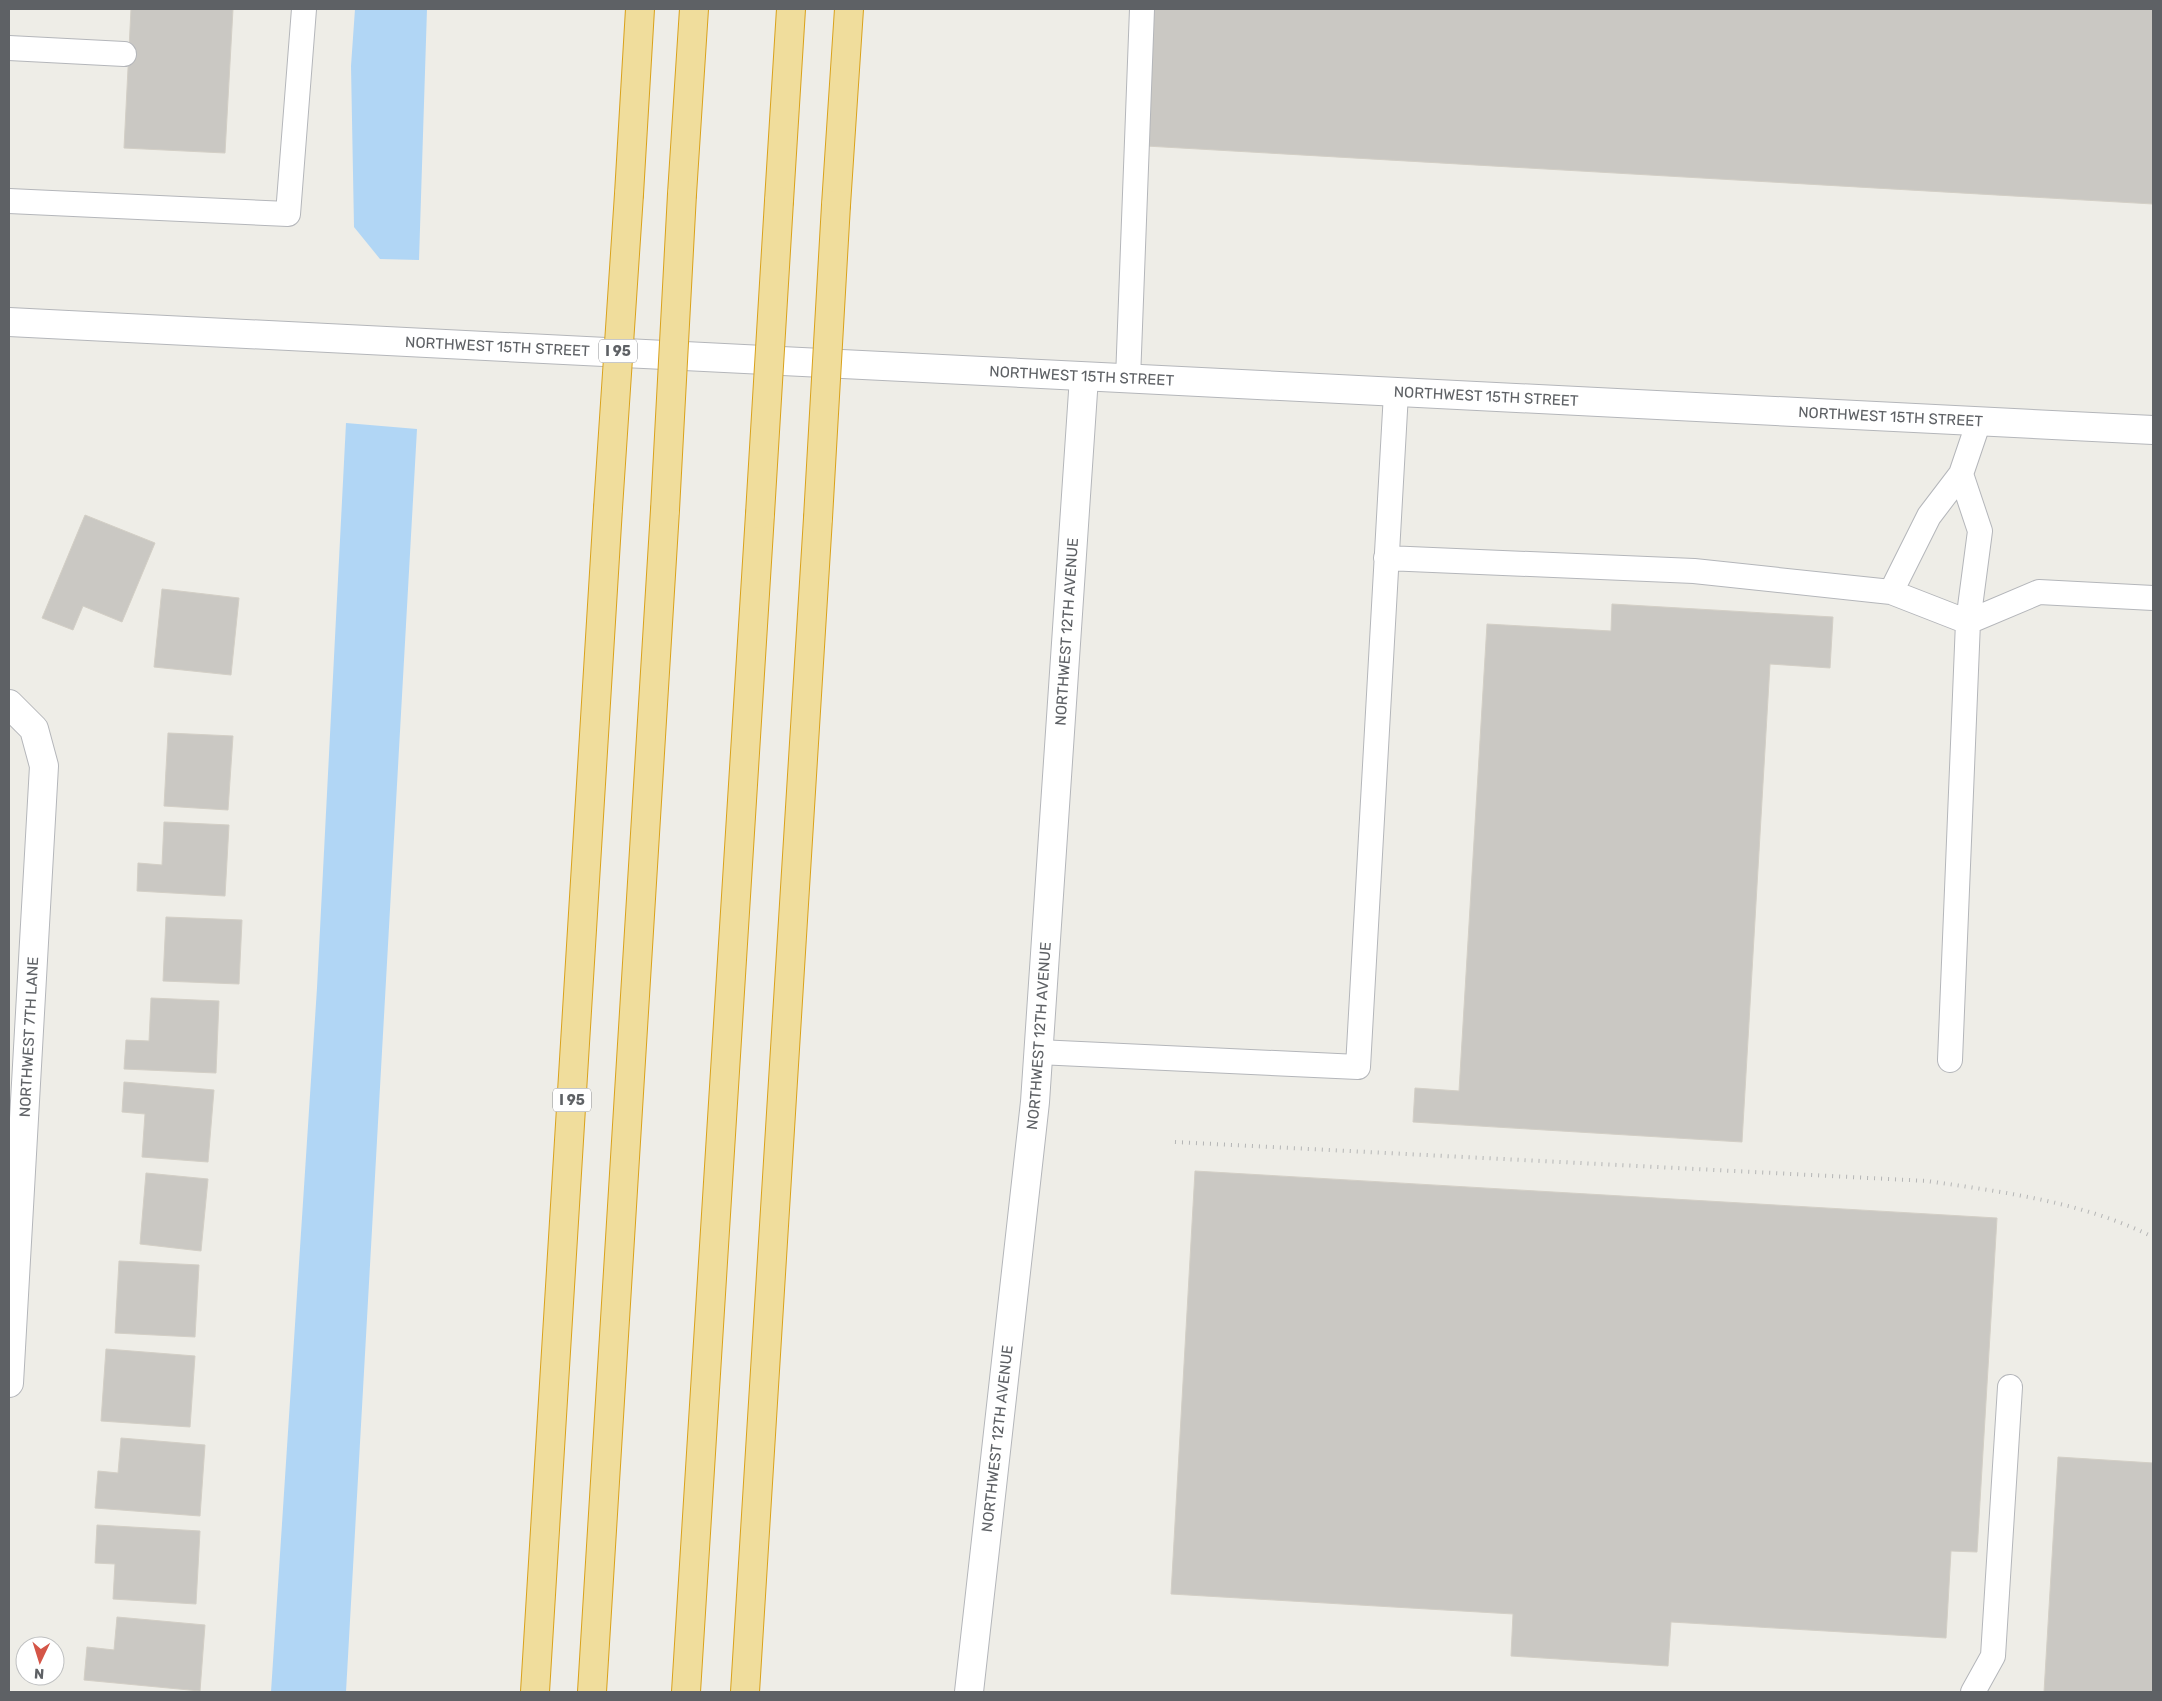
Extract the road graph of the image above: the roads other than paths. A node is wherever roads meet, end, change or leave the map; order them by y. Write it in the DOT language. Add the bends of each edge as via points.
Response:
graph roads {
  1 [pos="304,9"];
  2 [pos="640,9"];
  3 [pos="694,9"];
  4 [pos="791,9"];
  5 [pos="849,9"];
  6 [pos="1142,9"];
  7 [pos="9,48"];
  8 [pos="124,54"];
  9 [pos="9,201"];
  10 [pos="9,322"];
  11 [pos="1084,377"];
  12 [pos="1128,379"];
  13 [pos="1396,393"];
  14 [pos="1979,422"];
  15 [pos="2153,430"];
  16 [pos="1960,474"];
  17 [pos="1386,558"];
  18 [pos="1891,592"];
  19 [pos="2153,598"];
  20 [pos="1968,622"];
  21 [pos="9,704"];
  22 [pos="1038,1052"];
  23 [pos="1950,1060"];
  24 [pos="9,1382"];
  25 [pos="2010,1387"];
  26 [pos="535,1692"];
  27 [pos="592,1692"];
  28 [pos="686,1692"];
  29 [pos="745,1692"];
  30 [pos="968,1692"];
  31 [pos="1973,1692"];
  1 -- 9 [label="lane" via="288,214"];
  2 -- 26 [label="highway, I 95, bridge"];
  3 -- 27 [label="highway, bridge"];
  4 -- 28 [label="highway, bridge"];
  5 -- 29 [label="highway, bridge"];
  6 -- 12 [label="lane"];
  7 -- 8 [label="lane"];
  10 -- 11 [label="street, NORTHWEST 15TH STREET"];
  11 -- 12 [label="street, NORTHWEST 15TH STREET"];
  11 -- 22 [label="street, NORTHWEST 12TH AVENUE"];
  12 -- 13 [label="street, NORTHWEST 15TH STREET"];
  13 -- 14 [label="street, NORTHWEST 15TH STREET"];
  13 -- 17 [label="lane"];
  14 -- 15 [label="street, NORTHWEST 15TH STREET"];
  14 -- 16 [label="lane"];
  16 -- 18 [label="lane" via="1929,516"];
  16 -- 20 [label="lane" via="1980,531"];
  17 -- 18 [label="lane" via="1694,572"];
  17 -- 22 [label="lane" via="1358,1068"];
  18 -- 20 [label="lane"];
  19 -- 20 [label="lane" via="2039,592"];
  20 -- 23 [label="lane"];
  21 -- 24 [label="street, NORTHWEST 7TH LANE" via="34,729 44,766"];
  22 -- 30 [label="street, NORTHWEST 12TH AVENUE"];
  25 -- 31 [label="lane" via="1993,1656"];
}
